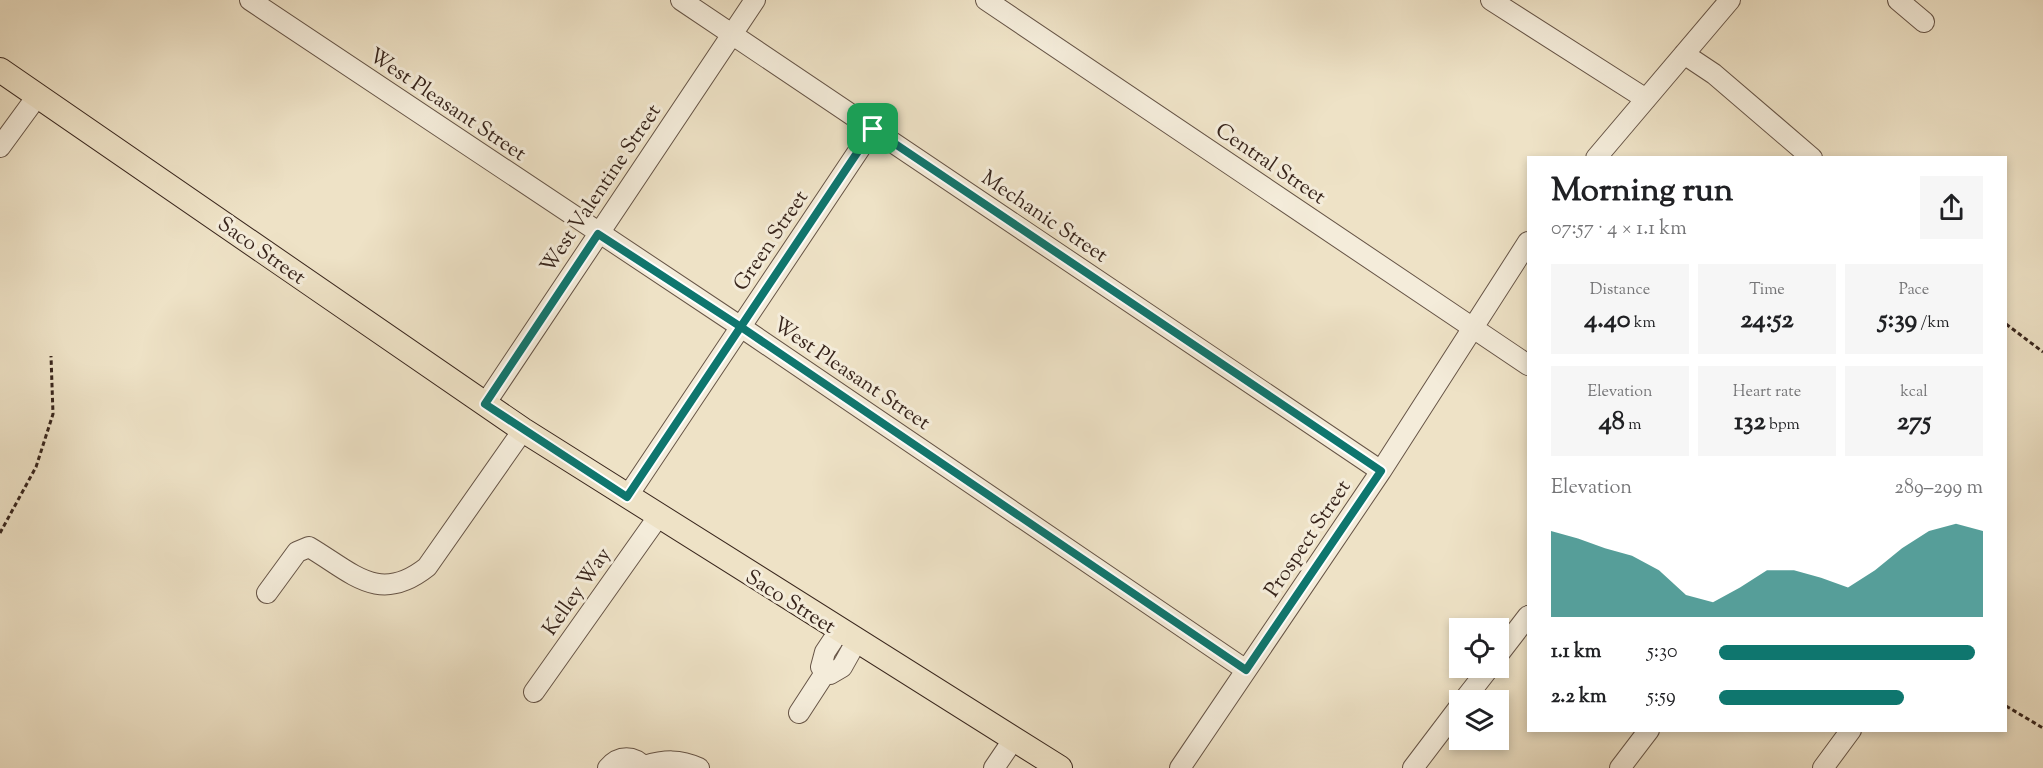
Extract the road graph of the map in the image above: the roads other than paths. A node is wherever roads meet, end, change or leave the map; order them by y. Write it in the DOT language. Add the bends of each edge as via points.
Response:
graph roads {
  1 [pos="250,0"];
  2 [pos="681,0"];
  3 [pos="755,0"];
  4 [pos="986,0"];
  5 [pos="1491,0"];
  6 [pos="1730,0"];
  7 [pos="1898,0"];
  8 [pos="1924,22"];
  9 [pos="732,34"];
  10 [pos="1684,54"];
  11 [pos="0,70"];
  12 [pos="38,95"];
  13 [pos="1646,99"];
  14 [pos="873,129"];
  15 [pos="0,147"];
  16 [pos="1598,156"];
  17 [pos="1810,156"];
  18 [pos="598,234"];
  19 [pos="1527,244"];
  20 [pos="741,327"];
  21 [pos="1473,329"];
  22 [pos="1527,364"];
  23 [pos="485,404"];
  24 [pos="523,430"];
  25 [pos="1381,471"];
  26 [pos="627,497"];
  27 [pos="658,517"];
  28 [pos="267,593"];
  29 [pos="1527,617"];
  30 [pos="848,637"];
  31 [pos="1509,641"];
  32 [pos="1246,670"];
  33 [pos="1481,678"];
  34 [pos="1472,690"];
  35 [pos="534,692"];
  36 [pos="799,713"];
  37 [pos="1449,721"];
  38 [pos="1647,732"];
  39 [pos="1850,732"];
  40 [pos="1013,740"];
  41 [pos="644,767"];
  42 [pos="608,768"];
  43 [pos="699,768"];
  44 [pos="994,768"];
  45 [pos="1060,768"];
  46 [pos="1180,768"];
  47 [pos="1413,768"];
  48 [pos="1620,768"];
  49 [pos="1823,768"];
  1 -- 18 [label="street, West Pleasant Street"];
  2 -- 9 [label="street, Mechanic Street"];
  3 -- 9 [label="street, West Valentine Street"];
  4 -- 21 [label="street, Central Street"];
  5 -- 13 [label="street"];
  6 -- 10 [label="street"];
  7 -- 8 [label="street"];
  9 -- 14 [label="street, Mechanic Street"];
  9 -- 18 [label="street, West Valentine Street"];
  10 -- 13 [label="street"];
  10 -- 17 [label="street" via="1714,74"];
  11 -- 12 [label="main road, Saco Street"];
  12 -- 15 [label="street"];
  12 -- 23 [label="main road, Saco Street"];
  13 -- 16 [label="street"];
  14 -- 20 [label="street, Green Street"];
  14 -- 25 [label="street, Mechanic Street"];
  18 -- 20 [label="street, West Pleasant Street"];
  18 -- 23 [label="street, West Valentine Street"];
  19 -- 21 [label="street, Prospect Street"];
  20 -- 26 [label="street, Green Street"];
  20 -- 32 [label="street, West Pleasant Street"];
  21 -- 22 [label="street, Central Street"];
  21 -- 25 [label="street, Prospect Street"];
  23 -- 24 [label="main road, Saco Street"];
  24 -- 26 [label="main road, Saco Street"];
  24 -- 28 [label="street" via="427,567 414,577 393,586 374,585 309,547 297,552"];
  25 -- 32 [label="street, Prospect Street"];
  26 -- 27 [label="main road, Saco Street"];
  27 -- 30 [label="main road, Saco Street"];
  27 -- 35 [label="street, Kelley Way"];
  29 -- 31 [label="street"];
  30 -- 36 [label="street" via="825,652 821,667 825,673"];
  30 -- 40 [label="main road, Saco Street"];
  32 -- 46 [label="street, Prospect Street"];
  33 -- 34 [label="street"];
  37 -- 47 [label="street"];
  38 -- 48 [label="street"];
  39 -- 49 [label="street"];
  40 -- 44 [label="street"];
  40 -- 45 [label="main road, Saco Street"];
  41 -- 42 [label="street" via="637,760 621,758"];
  41 -- 43 [label="street" via="662,760 681,760"];
}
